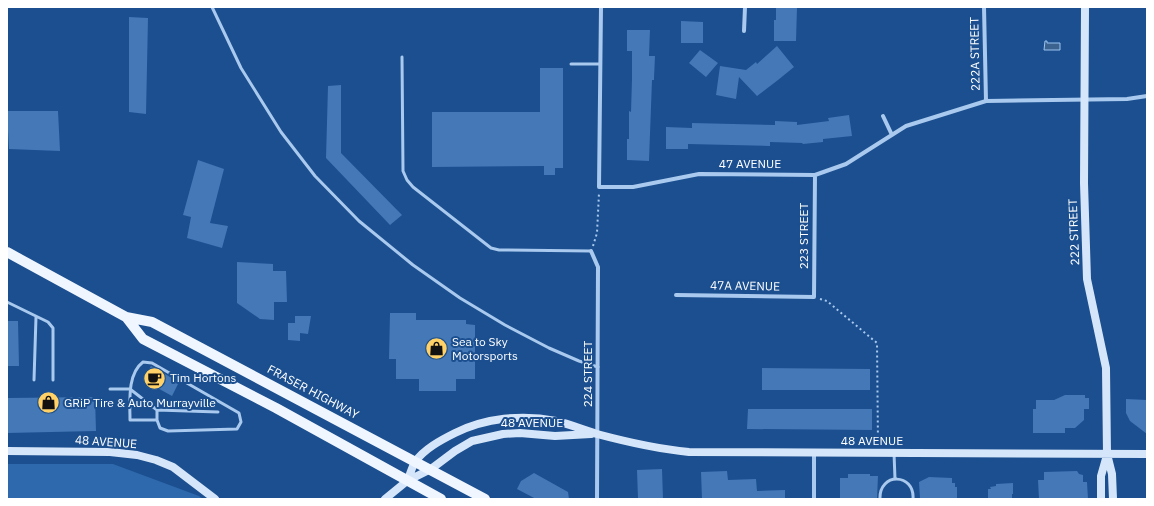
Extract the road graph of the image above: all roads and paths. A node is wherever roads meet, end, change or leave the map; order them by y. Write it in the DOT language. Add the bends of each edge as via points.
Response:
graph roads {
  1 [pos="212,7"];
  2 [pos="601,7"];
  3 [pos="745,7"];
  4 [pos="984,7"];
  5 [pos="1085,7"];
  6 [pos="744,31"];
  7 [pos="402,57"];
  8 [pos="571,64"];
  9 [pos="600,64"];
  10 [pos="1147,96"];
  11 [pos="1085,99"];
  12 [pos="986,101"];
  13 [pos="883,116"];
  14 [pos="892,135"];
  15 [pos="815,175"];
  16 [pos="599,187"];
  17 [pos="591,251"];
  18 [pos="7,252"];
  19 [pos="676,294"];
  20 [pos="814,297"];
  21 [pos="7,302"];
  22 [pos="36,317"];
  23 [pos="126,317"];
  24 [pos="598,367"];
  25 [pos="34,380"];
  26 [pos="53,380"];
  27 [pos="110,389"];
  28 [pos="130,389"];
  29 [pos="157,410"];
  30 [pos="218,412"];
  31 [pos="157,420"];
  32 [pos="598,434"];
  33 [pos="7,451"];
  34 [pos="814,453"];
  35 [pos="878,453"];
  36 [pos="894,453"];
  37 [pos="1107,454"];
  38 [pos="1147,454"];
  39 [pos="416,461"];
  40 [pos="431,469"];
  41 [pos="895,479"];
  42 [pos="407,481"];
  43 [pos="215,499"];
  44 [pos="385,499"];
  45 [pos="441,499"];
  46 [pos="485,499"];
  47 [pos="597,499"];
  48 [pos="814,499"];
  49 [pos="880,499"];
  50 [pos="913,499"];
  51 [pos="1101,499"];
  52 [pos="1112,499"];
  1 -- 24 [label="lane" via="241,68 281,132 315,176 359,221 412,265 460,298 549,348"];
  2 -- 9 [label="street"];
  3 -- 6 [label="street"];
  4 -- 12 [label="street, 222A STREET"];
  5 -- 11 [label="main road, 222 STREET"];
  7 -- 17 [label="lane" via="403,172 413,187 491,248"];
  8 -- 9 [label="lane"];
  9 -- 16 [label="street"];
  10 -- 11 [label="street, 47 AVENUE" via="1127,99"];
  11 -- 12 [label="street, 47 AVENUE"];
  11 -- 37 [label="main road, 222 STREET" via="1084,190 1087,279 1106,368"];
  12 -- 14 [label="street, 47 AVENUE" via="906,126"];
  13 -- 14 [label="street"];
  14 -- 15 [label="street, 47 AVENUE" via="846,164"];
  15 -- 16 [label="street, 47 AVENUE" via="699,174 633,187"];
  15 -- 20 [label="street, 223 STREET"];
  16 -- 17 [label="path" via="597,233"];
  17 -- 24 [label="street, 224 STREET" via="598,267"];
  18 -- 23 [label="main road, FRASER HIGHWAY"];
  19 -- 20 [label="street, 47A AVENUE"];
  20 -- 35 [label="path" via="827,301 877,343"];
  21 -- 22 [label="lane"];
  22 -- 25 [label="lane"];
  22 -- 26 [label="lane" via="48,322 53,328"];
  23 -- 39 [label="main road, FRASER HIGHWAY" via="152,322"];
  23 -- 42 [label="main road, FRASER HIGHWAY" via="143,339 276,408"];
  24 -- 32 [label="street, 224 STREET"];
  27 -- 28 [label="lane"];
  28 -- 29 [label="lane"];
  28 -- 31 [label="lane" via="130,420"];
  28 -- 31 [label="lane" via="138,366 143,362 152,363 240,413 241,422 237,429 168,431 160,428"];
  29 -- 30 [label="lane"];
  29 -- 31 [label="lane"];
  32 -- 34 [label="main road, 48 AVENUE" via="689,452"];
  32 -- 39 [label="main road, 48 AVENUE" via="556,421 499,419 463,429 426,450"];
  32 -- 40 [label="main road, 48 AVENUE" via="555,436 520,433 490,436 466,444"];
  32 -- 47 [label="street, 224 STREET"];
  33 -- 43 [label="main road, 48 AVENUE" via="110,452 137,455 173,467"];
  34 -- 35 [label="main road, 48 AVENUE"];
  34 -- 48 [label="street"];
  35 -- 36 [label="main road, 48 AVENUE"];
  36 -- 37 [label="main road, 48 AVENUE"];
  36 -- 41 [label="lane"];
  37 -- 38 [label="main road, 48 AVENUE"];
  37 -- 51 [label="main road, 222 STREET" via="1101,476"];
  37 -- 52 [label="main road, 222 STREET" via="1112,474"];
  39 -- 40 [label="main road, FRASER HIGHWAY"];
  39 -- 42 [label="main road, 48 AVENUE"];
  40 -- 42 [label="main road, 48 AVENUE"];
  40 -- 46 [label="main road, FRASER HIGHWAY"];
  41 -- 49 [label="lane" via="882,487"];
  41 -- 50 [label="lane" via="909,485"];
  42 -- 44 [label="main road, 48 AVENUE"];
  42 -- 45 [label="main road, FRASER HIGHWAY"];
}
